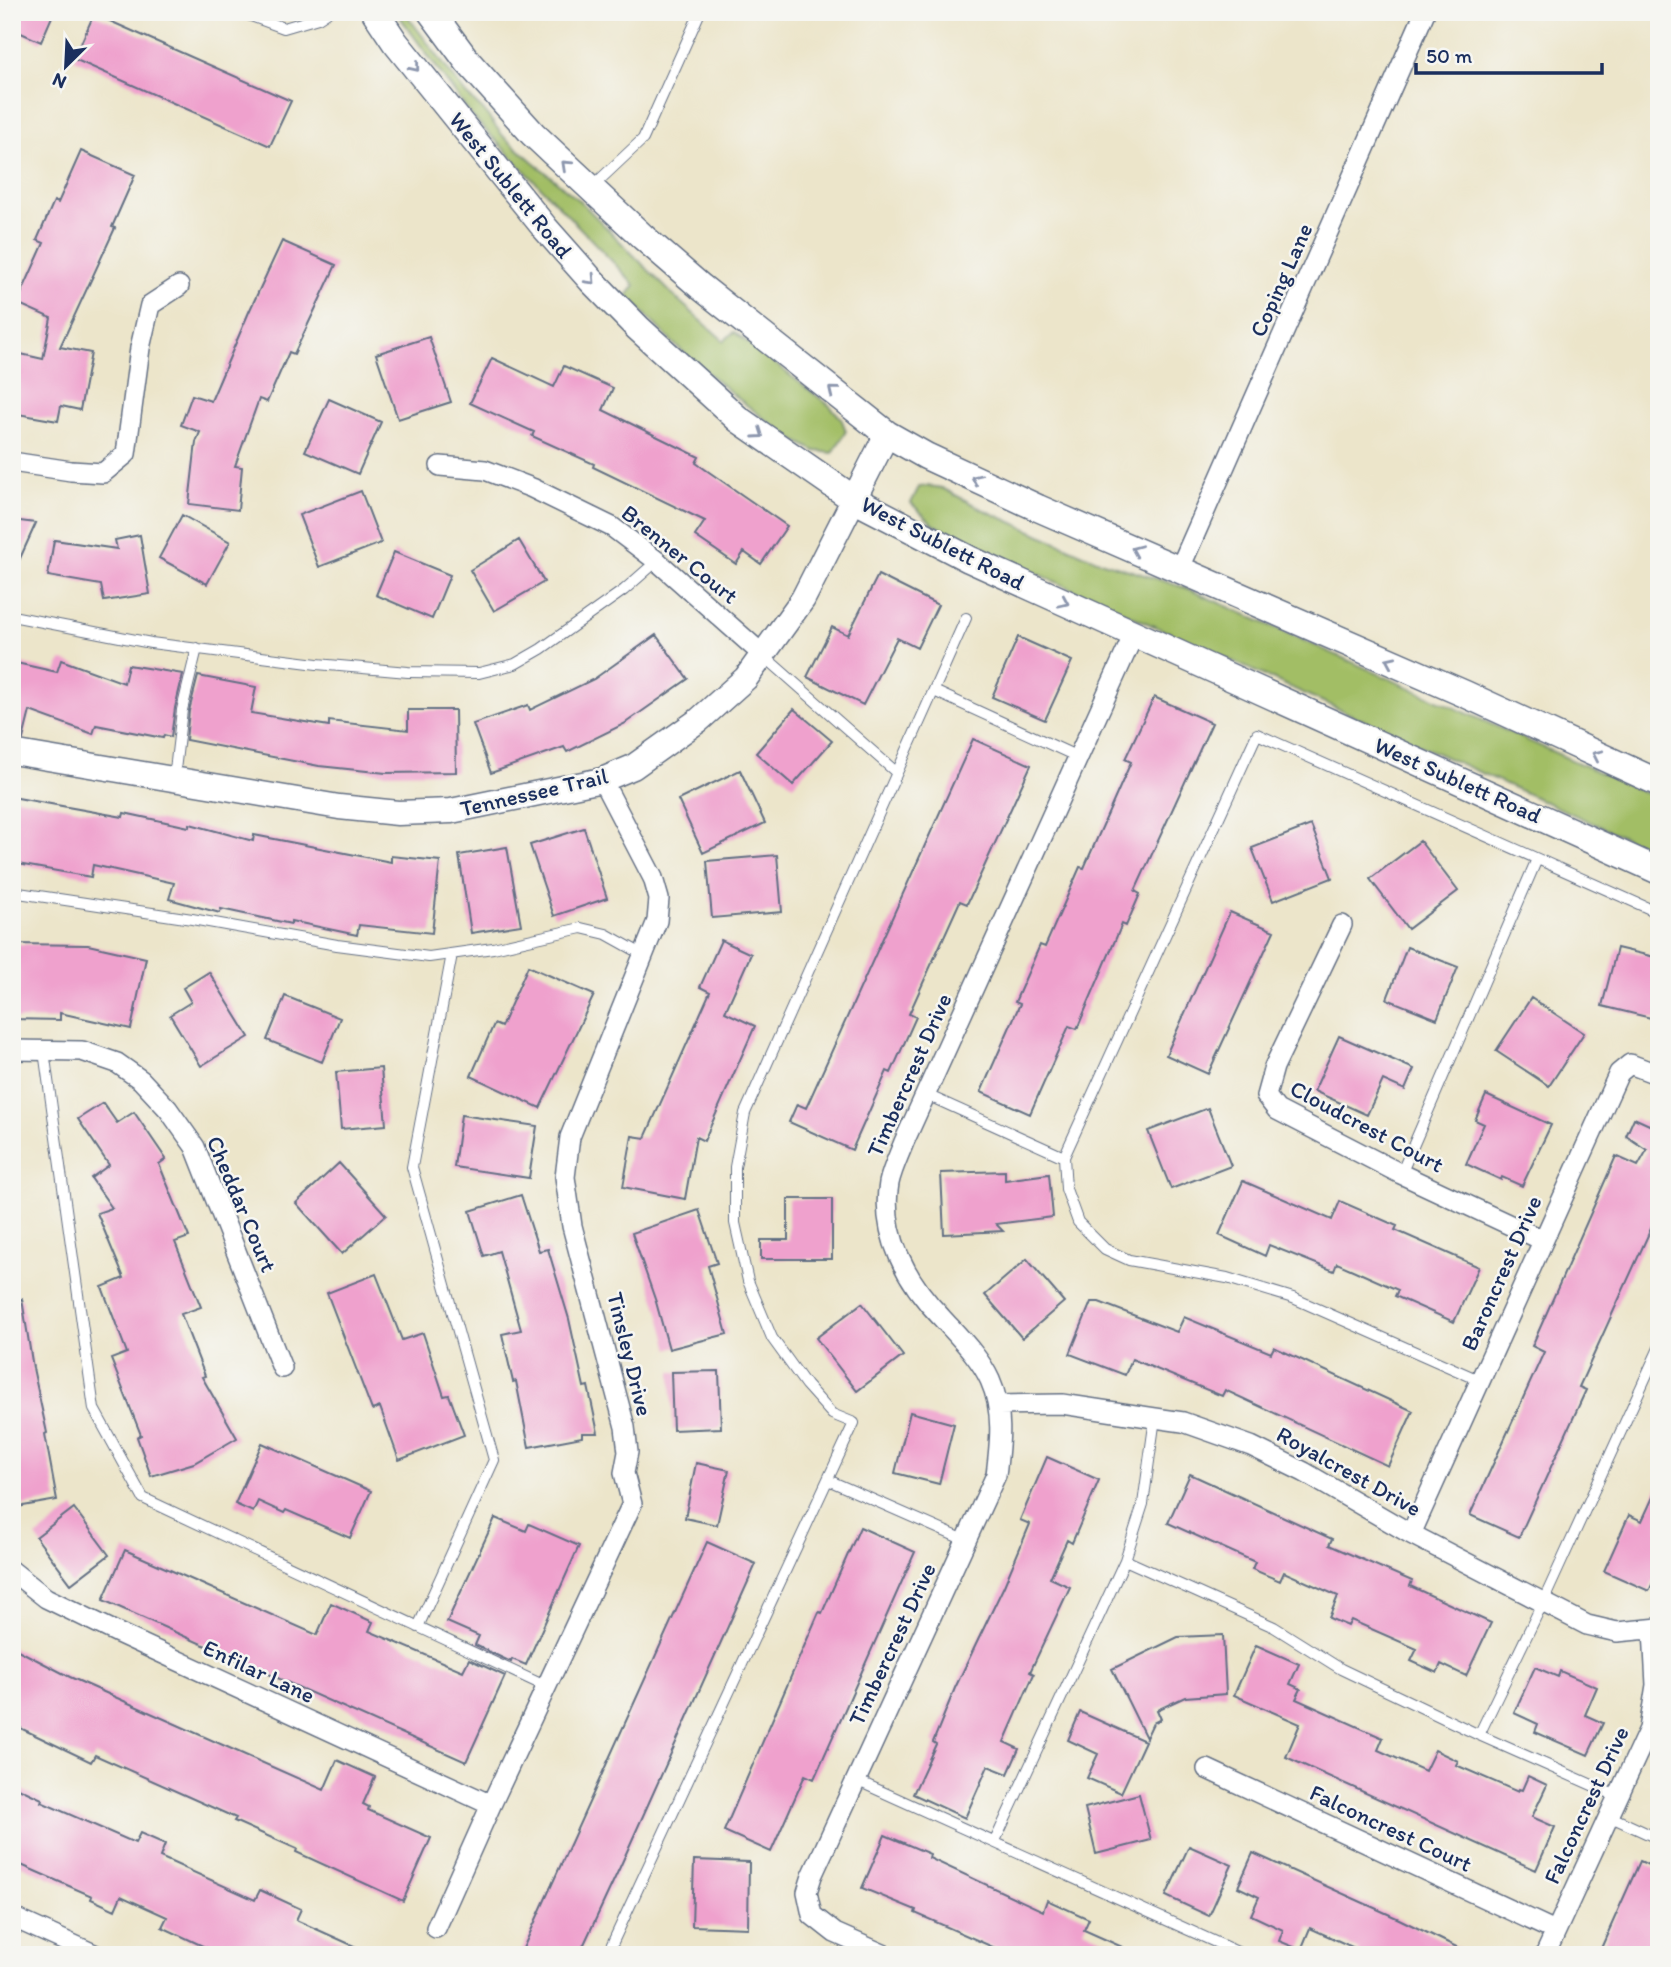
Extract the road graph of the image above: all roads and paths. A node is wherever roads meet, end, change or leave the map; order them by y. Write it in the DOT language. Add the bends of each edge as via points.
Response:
graph roads {
  1 [pos="240,12"];
  2 [pos="327,12"];
  3 [pos="375,12"];
  4 [pos="431,12"];
  5 [pos="700,12"];
  6 [pos="1425,12"];
  7 [pos="591,188"];
  8 [pos="179,286"];
  9 [pos="887,433"];
  10 [pos="12,461"];
  11 [pos="440,466"];
  12 [pos="855,500"];
  13 [pos="657,561"];
  14 [pos="1180,568"];
  15 [pos="12,616"];
  16 [pos="966,618"];
  17 [pos="1134,634"];
  18 [pos="197,648"];
  19 [pos="763,655"];
  20 [pos="934,691"];
  21 [pos="12,752"];
  22 [pos="1078,757"];
  23 [pos="897,773"];
  24 [pos="174,780"];
  25 [pos="602,780"];
  26 [pos="1659,783"];
  27 [pos="1537,859"];
  28 [pos="1659,871"];
  29 [pos="12,892"];
  30 [pos="1659,913"];
  31 [pos="1342,925"];
  32 [pos="452,954"];
  33 [pos="642,954"];
  34 [pos="12,1050"];
  35 [pos="44,1051"];
  36 [pos="1659,1075"];
  37 [pos="927,1095"];
  38 [pos="1063,1157"];
  39 [pos="1401,1174"];
  40 [pos="1542,1240"];
  41 [pos="1659,1348"];
  42 [pos="282,1368"];
  43 [pos="1481,1381"];
  44 [pos="999,1405"];
  45 [pos="1155,1418"];
  46 [pos="828,1480"];
  47 [pos="1411,1534"];
  48 [pos="967,1541"];
  49 [pos="1125,1560"];
  50 [pos="12,1571"];
  51 [pos="1543,1602"];
  52 [pos="418,1627"];
  53 [pos="1656,1629"];
  54 [pos="547,1687"];
  55 [pos="1479,1735"];
  56 [pos="1207,1769"];
  57 [pos="856,1780"];
  58 [pos="1619,1797"];
  59 [pos="491,1805"];
  60 [pos="1609,1816"];
  61 [pos="1659,1839"];
  62 [pos="995,1841"];
  63 [pos="12,1917"];
  64 [pos="436,1928"];
  65 [pos="1555,1931"];
  66 [pos="96,1955"];
  67 [pos="607,1955"];
  68 [pos="885,1955"];
  69 [pos="1244,1955"];
  70 [pos="1545,1955"];
  1 -- 2 [label="lane" via="284,28"];
  3 -- 12 [label="main road, West Sublett Road, one-way" via="545,228 600,290 738,419"];
  7 -- 4 [label="main road, West Sublett Road, one-way" via="533,134 468,62"];
  5 -- 7 [label="lane" via="643,139"];
  6 -- 14 [label="street, Coping Lane"];
  9 -- 7 [label="main road, West Sublett Road, one-way" via="701,287"];
  8 -- 10 [label="street" via="150,305 126,454 103,472"];
  9 -- 12 [label="street, Tennessee Trail"];
  14 -- 9 [label="main road, West Sublett Road, one-way" via="926,456"];
  11 -- 13 [label="street, Brenner Court" via="485,470 532,488 612,527"];
  12 -- 17 [label="main road, West Sublett Road, one-way"];
  12 -- 19 [label="street, Tennessee Trail" via="803,598"];
  13 -- 18 [label="lane" via="541,649 515,664 479,673 395,671"];
  13 -- 19 [label="street, Brenner Court"];
  26 -- 14 [label="main road, West Sublett Road, one-way"];
  15 -- 18 [label="lane"];
  16 -- 20 [label="lane"];
  17 -- 22 [label="street, Timbercrest Drive"];
  17 -- 28 [label="main road, West Sublett Road"];
  18 -- 24 [label="lane" via="182,710"];
  19 -- 23 [label="lane"];
  19 -- 25 [label="street, Tennessee Trail" via="746,678 699,720 633,767"];
  20 -- 22 [label="lane"];
  20 -- 23 [label="lane"];
  21 -- 24 [label="street, Tennessee Trail"];
  22 -- 37 [label="street, Timbercrest Drive"];
  23 -- 46 [label="lane" via="745,1113 734,1167 735,1223 748,1281 772,1338 832,1414 854,1423"];
  24 -- 25 [label="street, Tennessee Trail" via="398,813 451,811"];
  25 -- 33 [label="street, Tinsley Drive" via="653,878 659,899 657,920"];
  27 -- 30 [label="lane"];
  27 -- 38 [label="lane" via="1257,734"];
  27 -- 39 [label="lane"];
  29 -- 32 [label="lane" via="337,945 429,957"];
  31 -- 39 [label="street, Cloudcrest Court" via="1274,1067 1266,1097 1277,1110"];
  32 -- 33 [label="lane" via="581,928 606,934"];
  32 -- 52 [label="lane" via="412,1167 494,1460"];
  33 -- 54 [label="street, Tinsley Drive" via="570,1137 565,1177 572,1226 625,1427 628,1452 624,1473 632,1504"];
  34 -- 35 [label="street, Cheddar Court"];
  35 -- 42 [label="street, Cheddar Court" via="82,1051 117,1063 168,1109 195,1147"];
  35 -- 52 [label="lane" via="94,1409 143,1498"];
  36 -- 40 [label="street, Baroncrest Drive" via="1630,1065 1619,1073"];
  37 -- 38 [label="lane"];
  37 -- 44 [label="street, Timbercrest Drive" via="889,1181 887,1215 903,1267 926,1302 973,1352"];
  38 -- 43 [label="lane" via="1066,1189 1078,1223 1105,1249 1129,1260 1227,1278 1293,1298"];
  39 -- 40 [label="street, Cloudcrest Court"];
  40 -- 43 [label="street, Baroncrest Drive"];
  41 -- 51 [label="lane"];
  43 -- 47 [label="street, Baroncrest Drive"];
  44 -- 45 [label="street, Royalcrest Drive" via="1062,1404"];
  44 -- 48 [label="street, Timbercrest Drive" via="996,1475"];
  45 -- 47 [label="street, Royalcrest Drive" via="1183,1422 1251,1446"];
  45 -- 49 [label="lane" via="1143,1504"];
  46 -- 48 [label="lane"];
  46 -- 67 [label="lane"];
  47 -- 51 [label="street, Royalcrest Drive"];
  48 -- 57 [label="street, Timbercrest Drive"];
  49 -- 55 [label="lane" via="1274,1627 1340,1669"];
  49 -- 62 [label="lane"];
  50 -- 59 [label="street, Enfilar Lane" via="46,1598"];
  51 -- 53 [label="street, Royalcrest Drive" via="1587,1625 1617,1632"];
  51 -- 55 [label="lane"];
  52 -- 54 [label="lane"];
  53 -- 58 [label="street, Falconcrest Drive" via="1656,1685 1648,1729"];
  54 -- 59 [label="street, Tinsley Drive"];
  55 -- 58 [label="lane"];
  56 -- 65 [label="street, Falconcrest Court"];
  57 -- 62 [label="lane"];
  57 -- 68 [label="street, Timbercrest Drive" via="807,1892 812,1915 835,1933"];
  58 -- 60 [label="street, Falconcrest Drive"];
  59 -- 64 [label="street, Tinsley Drive"];
  60 -- 61 [label="lane"];
  60 -- 65 [label="street, Falconcrest Drive"];
  62 -- 69 [label="lane"];
  63 -- 66 [label="street"];
  65 -- 70 [label="street, Falconcrest Drive"];
}
